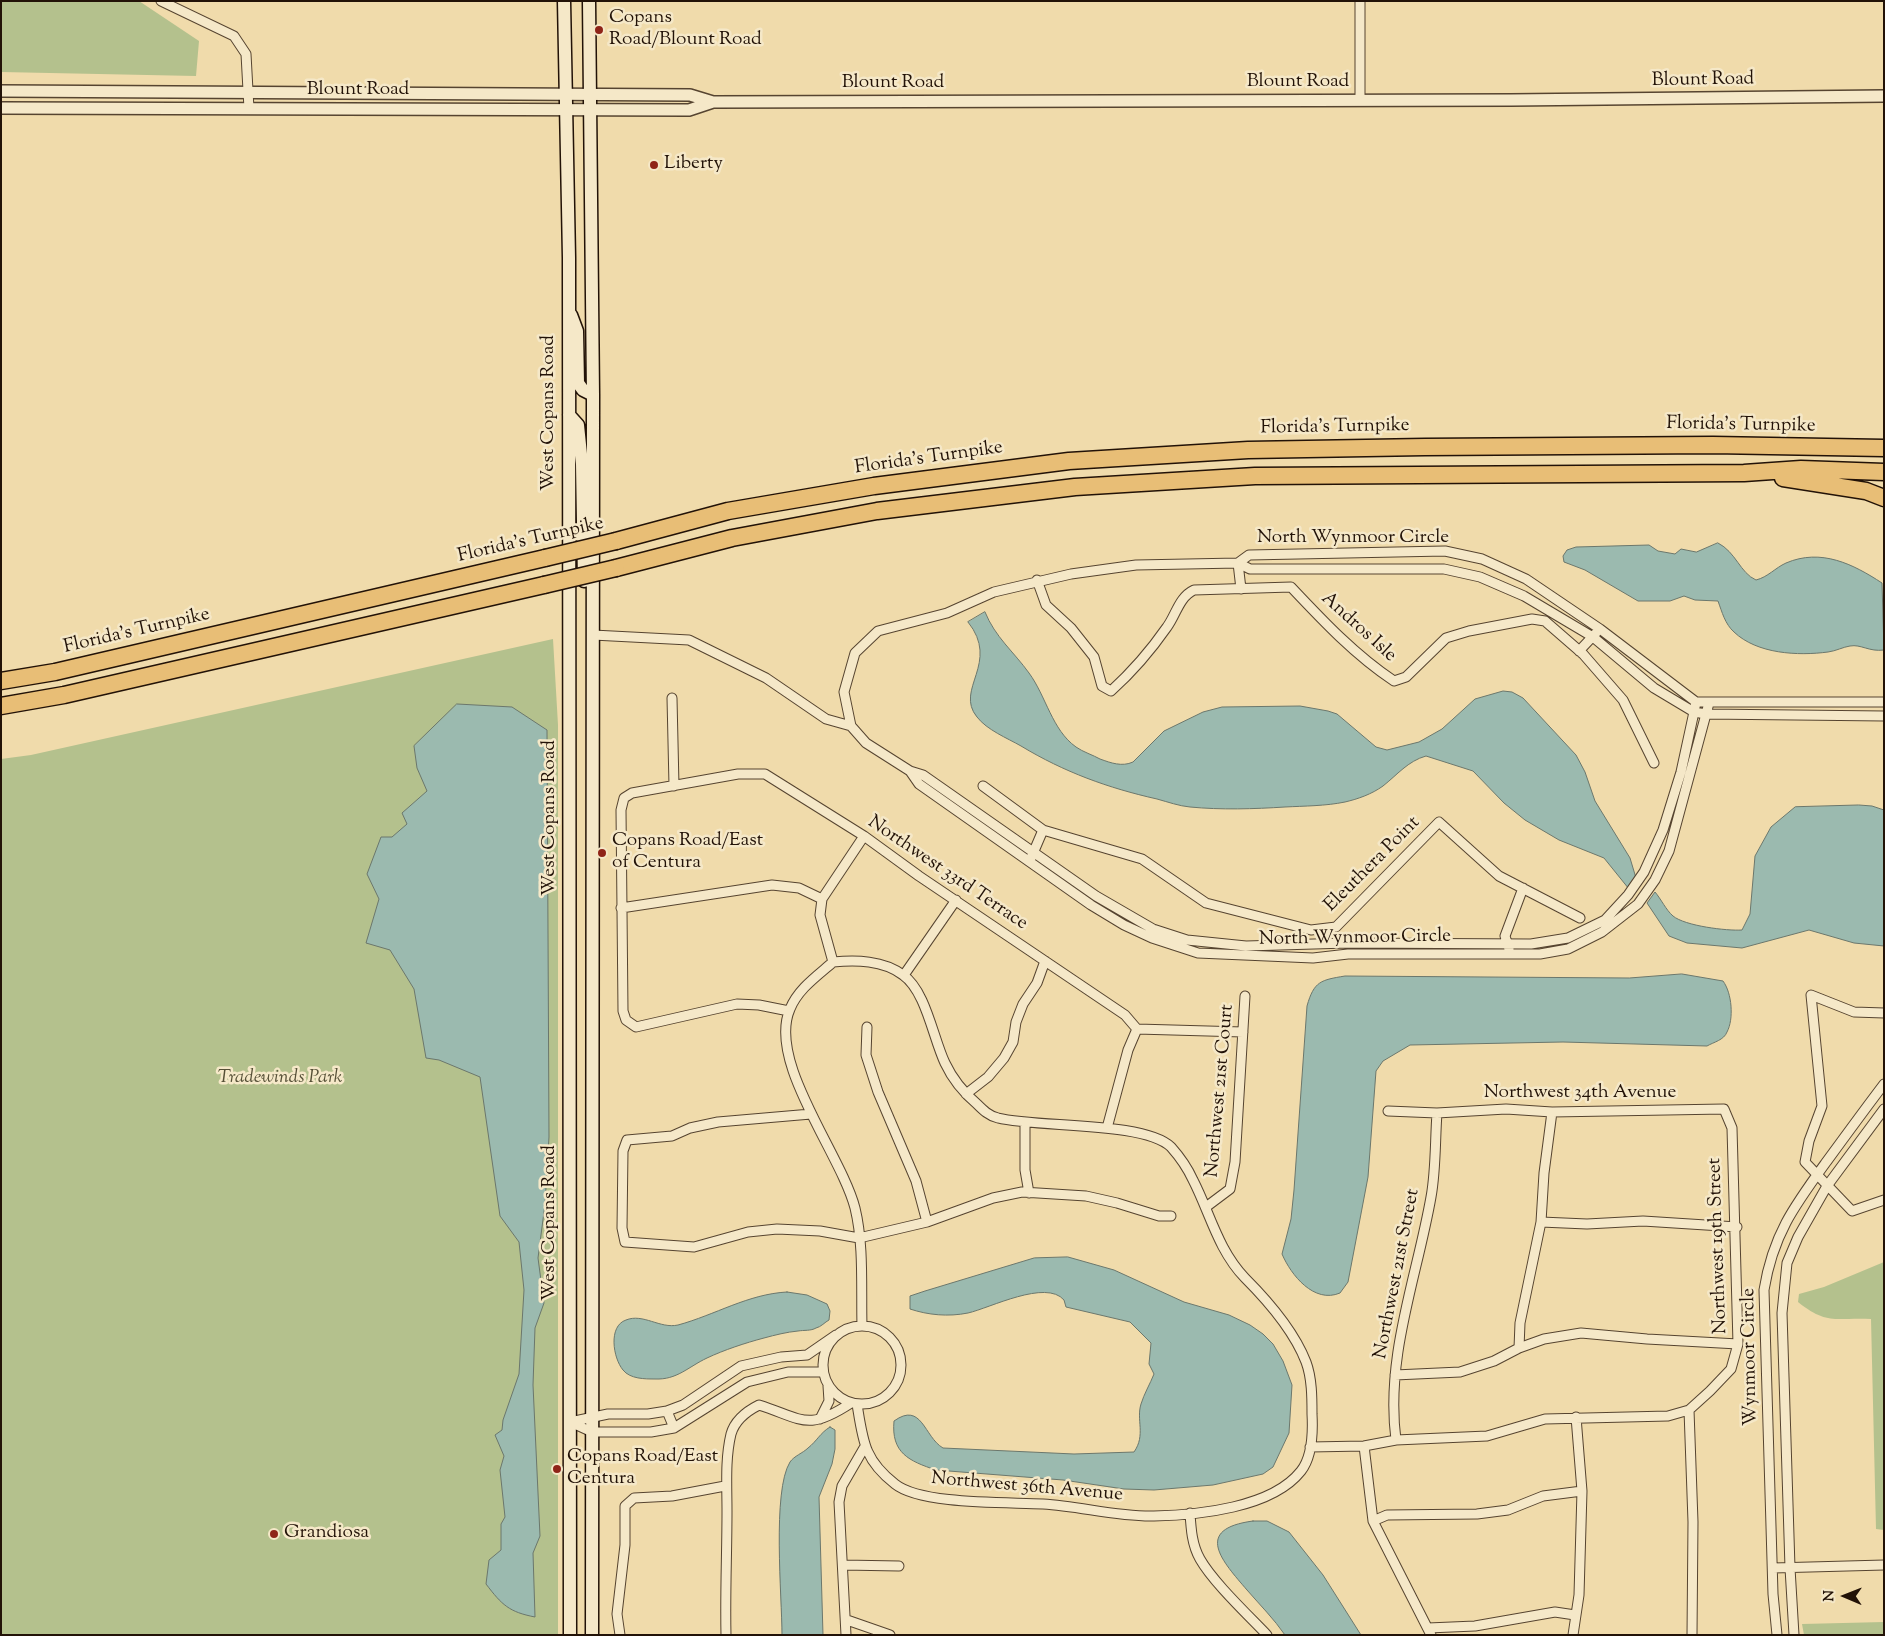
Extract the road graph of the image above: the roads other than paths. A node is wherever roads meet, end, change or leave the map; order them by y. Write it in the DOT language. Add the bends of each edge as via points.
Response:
graph roads {
  1 [pos="161,1"];
  2 [pos="564,1"];
  3 [pos="589,1"];
  4 [pos="1360,1"];
  5 [pos="1,91"];
  6 [pos="248,92"];
  7 [pos="566,94"];
  8 [pos="589,95"];
  9 [pos="1884,96"];
  10 [pos="1360,100"];
  11 [pos="713,102"];
  12 [pos="1,108"];
  13 [pos="249,109"];
  14 [pos="567,110"];
  15 [pos="589,110"];
  16 [pos="568,306"];
  17 [pos="594,395"];
  18 [pos="569,415"];
  19 [pos="1884,448"];
  20 [pos="1884,472"];
  21 [pos="1744,473"];
  22 [pos="1884,498"];
  23 [pos="1238,563"];
  24 [pos="1038,580"];
  25 [pos="1241,589"];
  26 [pos="1600,628"];
  27 [pos="592,635"];
  28 [pos="1593,637"];
  29 [pos="1579,651"];
  30 [pos="1,681"];
  31 [pos="672,698"];
  32 [pos="1696,702"];
  33 [pos="1884,702"];
  34 [pos="1709,703"];
  35 [pos="1,706"];
  36 [pos="1694,712"];
  37 [pos="1706,714"];
  38 [pos="1884,716"];
  39 [pos="851,726"];
  40 [pos="1654,763"];
  41 [pos="674,786"];
  42 [pos="983,786"];
  43 [pos="1043,830"];
  44 [pos="864,836"];
  45 [pos="1032,857"];
  46 [pos="570,881"];
  47 [pos="592,882"];
  48 [pos="1523,888"];
  49 [pos="822,899"];
  50 [pos="956,900"];
  51 [pos="621,908"];
  52 [pos="1580,918"];
  53 [pos="1311,930"];
  54 [pos="1508,944"];
  55 [pos="1311,945"];
  56 [pos="1511,954"];
  57 [pos="1314,958"];
  58 [pos="1045,961"];
  59 [pos="834,962"];
  60 [pos="904,975"];
  61 [pos="1246,996"];
  62 [pos="789,1011"];
  63 [pos="1884,1013"];
  64 [pos="867,1027"];
  65 [pos="1137,1029"];
  66 [pos="1243,1032"];
  67 [pos="1884,1084"];
  68 [pos="966,1094"];
  69 [pos="1724,1109"];
  70 [pos="1884,1109"];
  71 [pos="1388,1111"];
  72 [pos="1552,1112"];
  73 [pos="1437,1113"];
  74 [pos="811,1114"];
  75 [pos="1025,1123"];
  76 [pos="1107,1128"];
  77 [pos="1817,1175"];
  78 [pos="1827,1186"];
  79 [pos="1029,1193"];
  80 [pos="1884,1200"];
  81 [pos="1206,1207"];
  82 [pos="1171,1216"];
  83 [pos="927,1222"];
  84 [pos="1541,1222"];
  85 [pos="1737,1227"];
  86 [pos="859,1238"];
  87 [pos="862,1326"];
  88 [pos="836,1335"];
  89 [pos="1738,1344"];
  90 [pos="1519,1348"];
  91 [pos="763,1361"];
  92 [pos="823,1372"];
  93 [pos="1395,1375"];
  94 [pos="765,1378"];
  95 [pos="827,1384"];
  96 [pos="854,1404"];
  97 [pos="667,1410"];
  98 [pos="1689,1410"];
  99 [pos="592,1416"];
  100 [pos="1576,1417"];
  101 [pos="820,1419"];
  102 [pos="570,1422"];
  103 [pos="674,1428"];
  104 [pos="592,1432"];
  105 [pos="1396,1440"];
  106 [pos="1364,1446"];
  107 [pos="1310,1447"];
  108 [pos="864,1448"];
  109 [pos="725,1486"];
  110 [pos="1582,1491"];
  111 [pos="1190,1513"];
  112 [pos="1373,1521"];
  113 [pos="843,1564"];
  114 [pos="1884,1565"];
  115 [pos="899,1566"];
  116 [pos="1773,1568"];
  117 [pos="1790,1568"];
  118 [pos="1575,1616"];
  119 [pos="847,1620"];
  120 [pos="1429,1631"];
  121 [pos="570,1635"];
  122 [pos="592,1635"];
  123 [pos="620,1635"];
  124 [pos="726,1635"];
  125 [pos="846,1635"];
  126 [pos="890,1635"];
  127 [pos="1267,1635"];
  128 [pos="1573,1635"];
  129 [pos="1692,1635"];
  130 [pos="1777,1635"];
  131 [pos="1794,1635"];
  1 -- 6 [label="street" via="234,36 246,54"];
  2 -- 7 [label="main road, West Copans Road"];
  3 -- 8 [label="main road"];
  4 -- 10 [label="street"];
  5 -- 6 [label="street, Blount Road"];
  6 -- 7 [label="street, Blount Road"];
  6 -- 13 [label="street"];
  7 -- 8 [label="street, Blount Road"];
  7 -- 14 [label="main road, West Copans Road"];
  8 -- 11 [label="street, Blount Road" via="690,95"];
  8 -- 15 [label="main road"];
  9 -- 10 [label="street, Blount Road"];
  10 -- 11 [label="street, Blount Road"];
  11 -- 15 [label="street, Blount Road" via="689,110"];
  12 -- 13 [label="street, Blount Road"];
  13 -- 14 [label="street, Blount Road"];
  14 -- 15 [label="street, Blount Road"];
  14 -- 16 [label="main road, West Copans Road"];
  15 -- 17 [label="main road"];
  16 -- 17 [label="main road" via="577,331 578,383 583,390"];
  16 -- 18 [label="main road, West Copans Road"];
  17 -- 27 [label="main road"];
  18 -- 27 [label="main road" via="578,424 585,606"];
  18 -- 46 [label="main road, West Copans Road"];
  19 -- 30 [label="highway, Florida's Turnpike, bridge" via="1713,445 1248,450 1069,461 874,486 728,511 545,558 55,672"];
  20 -- 21 [label="highway" via="1801,469"];
  21 -- 22 [label="highway" via="1829,484"];
  21 -- 35 [label="highway, bridge" via="1255,476 1075,487 877,511 732,538 544,585 64,695"];
  23 -- 24 [label="street, North Wynmoor Circle" via="1136,565"];
  23 -- 25 [label="street"];
  23 -- 26 [label="street, North Wynmoor Circle" via="1249,555 1445,551 1482,559 1526,579"];
  23 -- 28 [label="street, North Wynmoor Circle" via="1250,568 1444,569 1480,576 1516,592"];
  24 -- 25 [label="street, Andros Isle" via="1046,605 1071,628 1094,657 1102,686 1111,691 1164,632 1186,594 1194,590"];
  24 -- 39 [label="street, North Wynmoor Circle" via="994,592 947,613 878,631 855,654 844,692"];
  25 -- 29 [label="street, Andros Isle" via="1291,587 1328,626 1394,681 1406,677 1446,638 1532,619 1545,621"];
  26 -- 28 [label="street"];
  26 -- 32 [label="street, North Wynmoor Circle"];
  27 -- 39 [label="street" via="689,640 766,678 826,719"];
  27 -- 47 [label="main road"];
  28 -- 29 [label="street"];
  28 -- 36 [label="street, North Wynmoor Circle" via="1654,688"];
  29 -- 40 [label="street, Andros Isle" via="1623,700"];
  31 -- 41 [label="street"];
  32 -- 34 [label="street"];
  32 -- 36 [label="street, North Wynmoor Circle"];
  33 -- 34 [label="street"];
  34 -- 37 [label="street, North Wynmoor Circle"];
  36 -- 37 [label="street, North Wynmoor Circle"];
  36 -- 54 [label="street, North Wynmoor Circle" via="1681,772 1662,830 1644,872 1628,895 1605,920 1568,938"];
  37 -- 38 [label="street, North Wynmoor Circle"];
  37 -- 56 [label="street, North Wynmoor Circle" via="1669,851 1655,880 1638,904 1602,932 1568,949 1540,954"];
  39 -- 45 [label="street, North Wynmoor Circle" via="866,743 910,771 919,784"];
  41 -- 44 [label="street, Northwest 33rd Terrace" via="738,774 765,774"];
  41 -- 51 [label="street, Northwest 33rd Terrace" via="632,793 624,798 621,810"];
  42 -- 43 [label="street, Eleuthera Point"];
  43 -- 45 [label="street"];
  43 -- 53 [label="street, Eleuthera Point" via="1142,859 1206,904"];
  44 -- 49 [label="street"];
  44 -- 50 [label="street, Northwest 33rd Terrace"];
  45 -- 55 [label="street, North Wynmoor Circle" via="1128,916 1153,929 1187,940 1246,946"];
  45 -- 57 [label="street, North Wynmoor Circle" via="1091,905 1152,938 1198,953"];
  46 -- 47 [label="main road"];
  46 -- 102 [label="main road, West Copans Road"];
  47 -- 99 [label="main road"];
  48 -- 52 [label="street, Eleuthera Point"];
  48 -- 53 [label="street, Eleuthera Point" via="1499,876 1439,822 1336,927"];
  48 -- 54 [label="street" via="1505,936"];
  49 -- 51 [label="street" via="799,888 772,885"];
  49 -- 59 [label="street" via="820,915"];
  50 -- 58 [label="street, Northwest 33rd Terrace"];
  50 -- 60 [label="street"];
  51 -- 62 [label="street" via="622,1011 626,1020 636,1027 737,1004"];
  53 -- 55 [label="street, Eleuthera Point"];
  54 -- 55 [label="street, North Wynmoor Circle"];
  54 -- 56 [label="street"];
  55 -- 57 [label="street, Eleuthera Point"];
  56 -- 57 [label="street, North Wynmoor Circle" via="1348,954"];
  58 -- 65 [label="street, Northwest 33rd Terrace" via="1125,1015"];
  58 -- 68 [label="street" via="1037,983 1023,1004 1013,1042 1004,1058 988,1077"];
  59 -- 60 [label="street" via="881,964"];
  59 -- 62 [label="street" via="798,995"];
  60 -- 68 [label="street" via="919,994 945,1064"];
  61 -- 66 [label="street, Northwest 21st Court"];
  62 -- 74 [label="street" via="786,1034 790,1058"];
  63 -- 77 [label="street" via="1854,1012 1811,996 1822,1106 1805,1162"];
  64 -- 83 [label="street" via="866,1054 878,1092 916,1181"];
  65 -- 66 [label="street"];
  65 -- 76 [label="street" via="1128,1050"];
  66 -- 81 [label="street, Northwest 21st Court" via="1235,1162 1230,1189"];
  67 -- 77 [label="street, Wynmoor Circle"];
  68 -- 75 [label="street" via="993,1117"];
  69 -- 72 [label="street, Northwest 34th Avenue"];
  69 -- 85 [label="street, Northwest 19th Street" via="1732,1128"];
  70 -- 78 [label="street, Wynmoor Circle"];
  71 -- 73 [label="street, Northwest 34th Avenue"];
  72 -- 73 [label="street, Northwest 34th Avenue" via="1506,1109"];
  72 -- 84 [label="street"];
  73 -- 93 [label="street, Northwest 21st Street" via="1431,1195 1400,1330"];
  74 -- 86 [label="street" via="840,1166 855,1208"];
  74 -- 86 [label="street" via="718,1122 672,1136 627,1140 623,1151 622,1228 625,1242 694,1247 748,1232 777,1229 820,1231"];
  75 -- 76 [label="street"];
  75 -- 79 [label="street" via="1025,1170"];
  76 -- 81 [label="street" via="1156,1138 1170,1147 1191,1175"];
  77 -- 78 [label="street"];
  77 -- 116 [label="street, Wynmoor Circle" via="1793,1207 1777,1239 1767,1267 1764,1290"];
  78 -- 80 [label="street" via="1852,1210"];
  78 -- 117 [label="street, Wynmoor Circle" via="1787,1263 1782,1307"];
  79 -- 82 [label="street" via="1086,1196 1159,1216"];
  79 -- 83 [label="street" via="993,1198"];
  81 -- 107 [label="street" via="1218,1241 1294,1340 1307,1364 1313,1427"];
  83 -- 86 [label="street"];
  84 -- 85 [label="street" via="1644,1221"];
  84 -- 90 [label="street" via="1520,1323"];
  85 -- 89 [label="street, Northwest 19th Street"];
  86 -- 87 [label="street"];
  87 -- 88 [label="street"];
  87 -- 96 [label="street" via="878,1330 892,1339 901,1361 900,1374 888,1395 874,1403"];
  88 -- 91 [label="street" via="806,1355"];
  88 -- 92 [label="street" via="823,1359"];
  89 -- 90 [label="street" via="1582,1333 1544,1339"];
  89 -- 98 [label="street, Northwest 19th Street" via="1731,1369"];
  90 -- 93 [label="street" via="1494,1362 1460,1372"];
  91 -- 94 [label="street"];
  91 -- 97 [label="street" via="741,1366 683,1405"];
  92 -- 94 [label="street" via="788,1372"];
  92 -- 95 [label="street"];
  93 -- 105 [label="street, Northwest 21st Street" via="1393,1414"];
  94 -- 103 [label="street" via="747,1382"];
  95 -- 96 [label="street" via="842,1399"];
  95 -- 101 [label="street" via="829,1401"];
  96 -- 101 [label="street"];
  96 -- 108 [label="street"];
  97 -- 99 [label="street"];
  97 -- 103 [label="street"];
  98 -- 100 [label="street" via="1668,1416"];
  98 -- 129 [label="street"];
  99 -- 102 [label="street"];
  99 -- 104 [label="main road"];
  100 -- 105 [label="street" via="1545,1419 1487,1436"];
  100 -- 110 [label="street"];
  101 -- 109 [label="street" via="807,1422 793,1419 759,1405 744,1412 731,1433"];
  102 -- 104 [label="street"];
  102 -- 121 [label="main road, West Copans Road"];
  103 -- 104 [label="street" via="651,1432"];
  104 -- 122 [label="main road"];
  105 -- 106 [label="street"];
  106 -- 107 [label="street"];
  106 -- 112 [label="street"];
  107 -- 111 [label="street" via="1302,1470 1276,1492 1238,1506"];
  108 -- 111 [label="street, Northwest 36th Avenue" via="897,1486 921,1496 1152,1516"];
  108 -- 113 [label="street" via="842,1486 839,1502"];
  109 -- 123 [label="street" via="672,1496 634,1498 625,1506 625,1545 617,1614"];
  109 -- 124 [label="street"];
  110 -- 112 [label="street" via="1543,1496 1500,1511 1387,1516"];
  110 -- 118 [label="street" via="1579,1596"];
  111 -- 127 [label="street" via="1192,1539 1200,1559"];
  112 -- 120 [label="street"];
  113 -- 115 [label="street"];
  113 -- 119 [label="street"];
  114 -- 117 [label="street"];
  116 -- 117 [label="street"];
  116 -- 130 [label="street, Wynmoor Circle"];
  117 -- 131 [label="street, Wynmoor Circle"];
  118 -- 120 [label="street" via="1555,1612"];
  118 -- 128 [label="street"];
  119 -- 125 [label="street"];
  119 -- 126 [label="street"];
}
